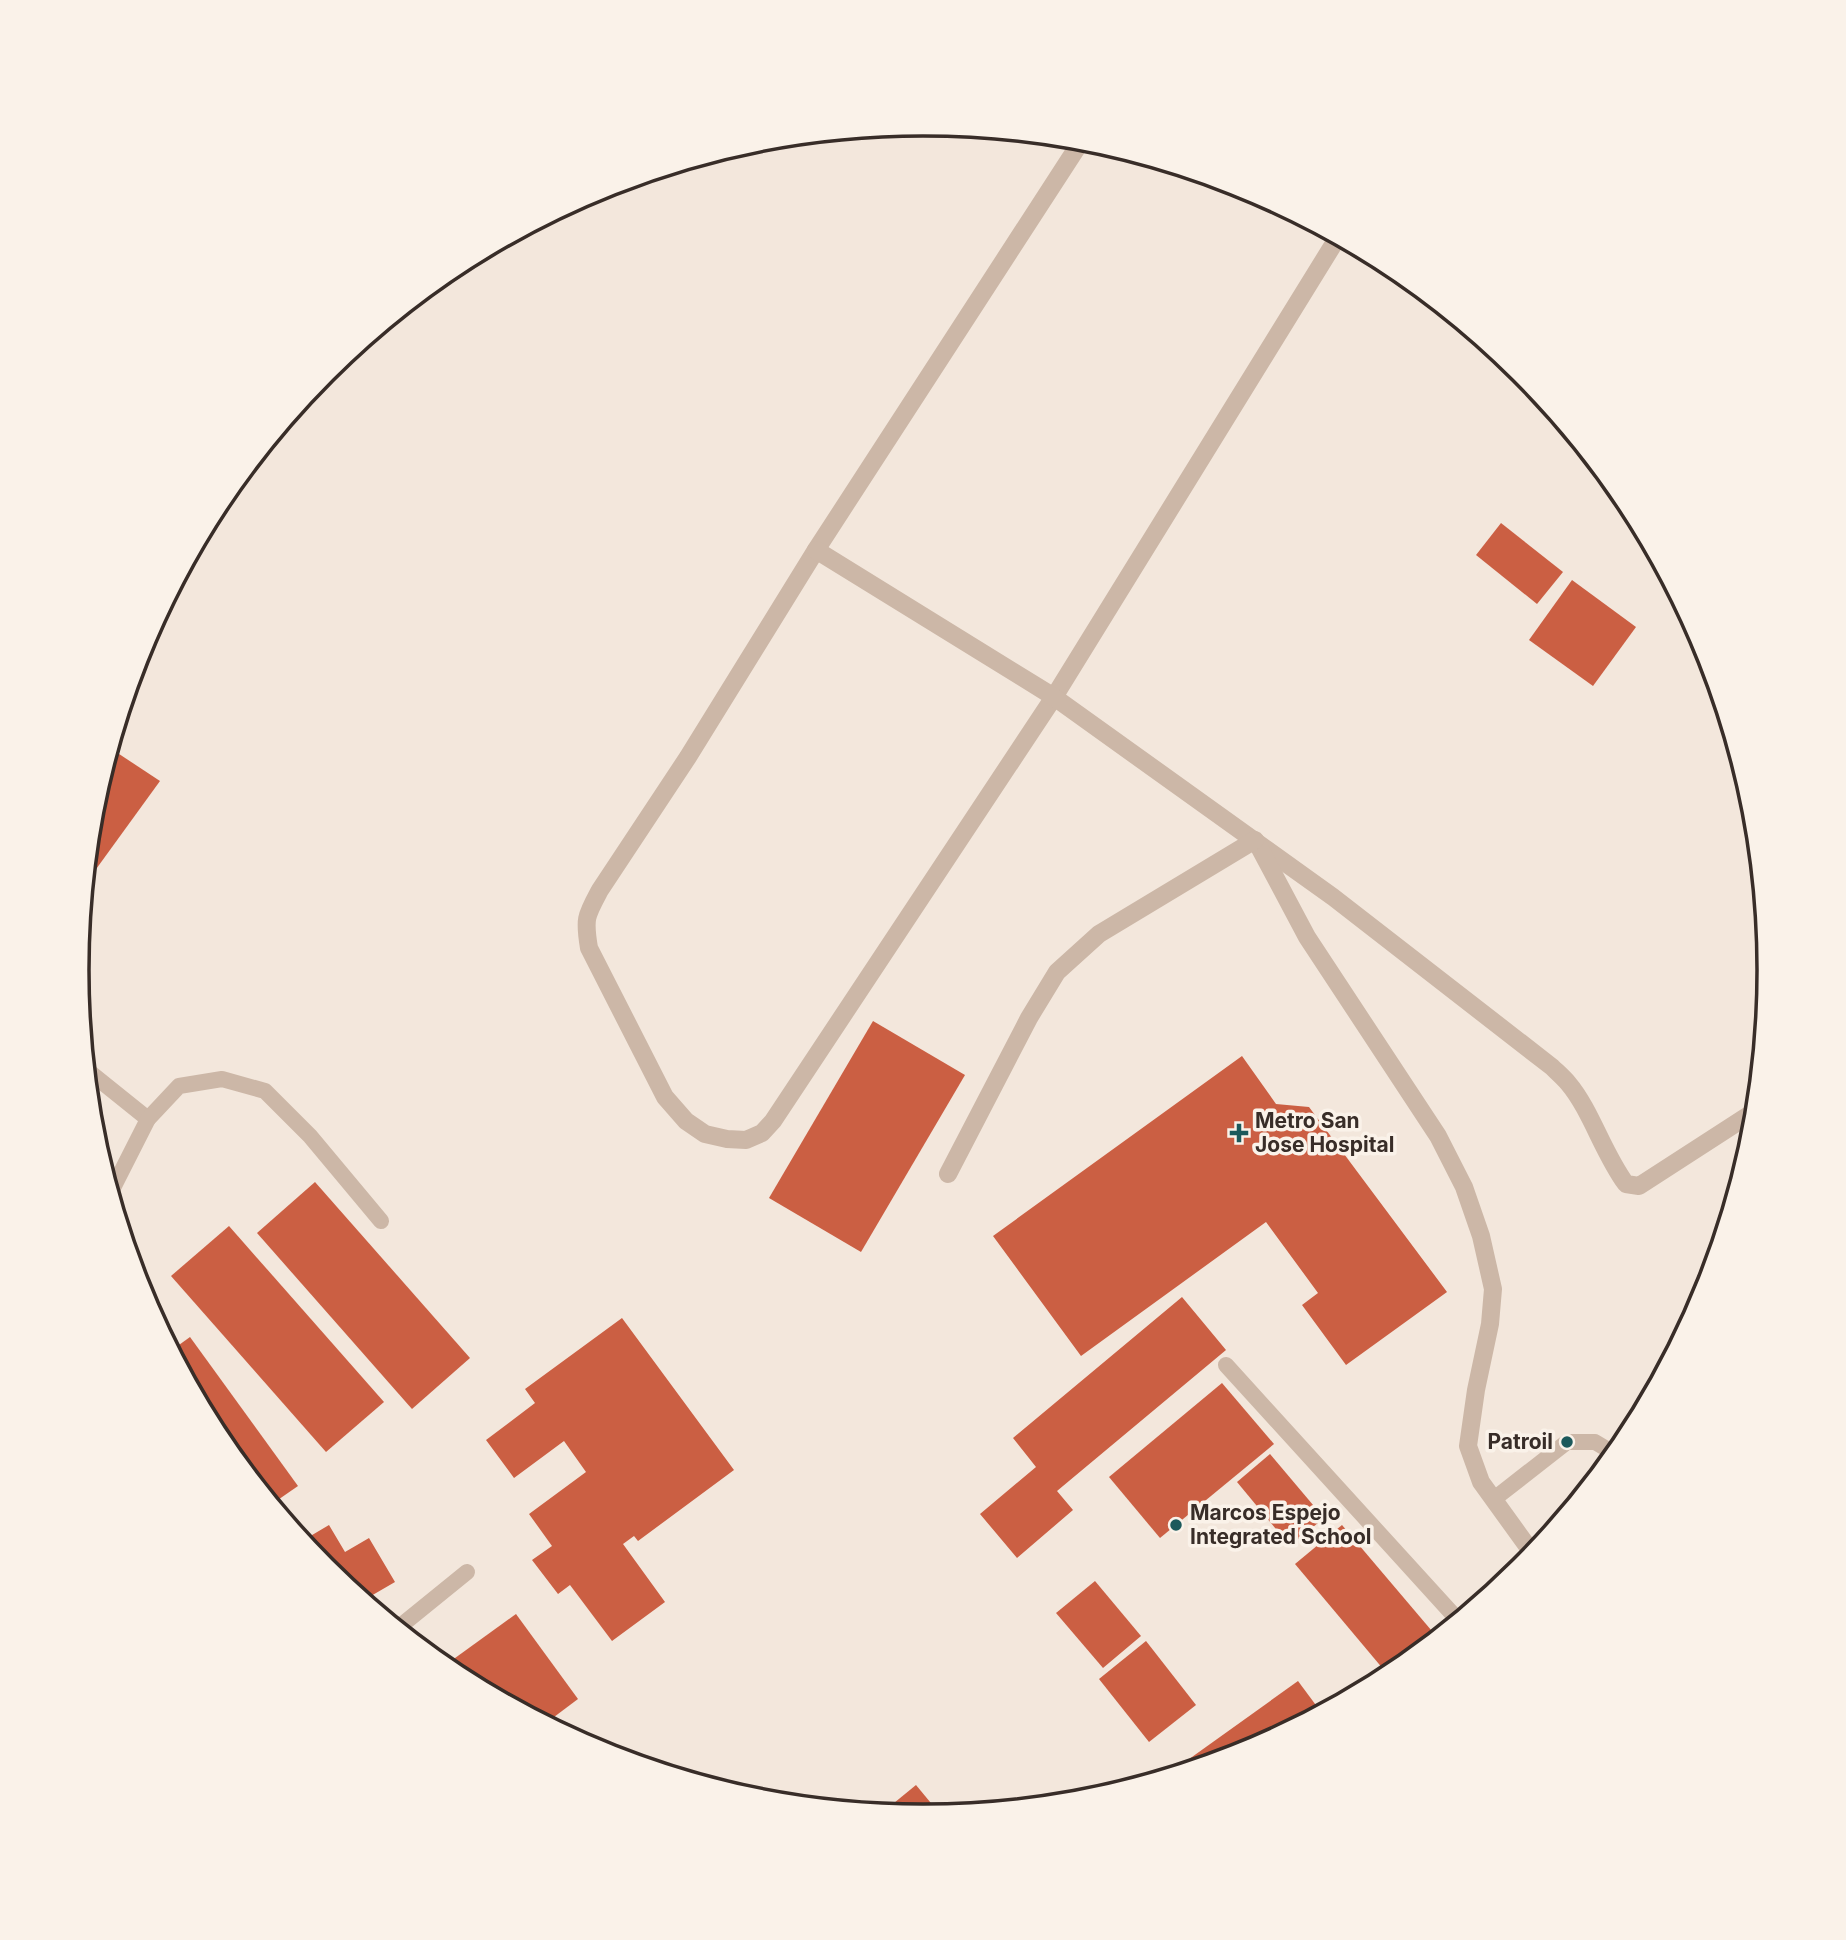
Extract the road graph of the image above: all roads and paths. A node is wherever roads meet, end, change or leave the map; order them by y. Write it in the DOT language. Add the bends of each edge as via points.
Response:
graph roads {
  1 [pos="1075,150"];
  2 [pos="1333,244"];
  3 [pos="816,550"];
  4 [pos="1054,696"];
  5 [pos="1255,840"];
  6 [pos="96,1077"];
  7 [pos="1743,1118"];
  8 [pos="148,1119"];
  9 [pos="948,1174"];
  10 [pos="117,1181"];
  11 [pos="381,1221"];
  12 [pos="1226,1365"];
  13 [pos="1605,1448"];
  14 [pos="1494,1499"];
  15 [pos="1527,1545"];
  16 [pos="467,1572"];
  17 [pos="1452,1614"];
  18 [pos="405,1623"];
  1 -- 3 [label="street"];
  2 -- 4 [label="street"];
  3 -- 4 [label="street"];
  3 -- 4 [label="street" via="600,890 585,925 589,948 664,1097 705,1134 746,1140 773,1121"];
  4 -- 5 [label="street"];
  5 -- 7 [label="street" via="1552,1067 1580,1101 1626,1184 1639,1186"];
  5 -- 9 [label="street" via="1099,934 1057,972"];
  5 -- 14 [label="street" via="1307,937 1438,1136 1464,1187 1493,1289 1468,1446 1481,1482"];
  6 -- 8 [label="lane"];
  8 -- 10 [label="lane"];
  8 -- 11 [label="lane" via="179,1086 222,1079 265,1091 310,1136"];
  12 -- 17 [label="lane"];
  13 -- 14 [label="lane" via="1595,1442 1567,1442"];
  14 -- 15 [label="street"];
  16 -- 18 [label="lane"];
}
